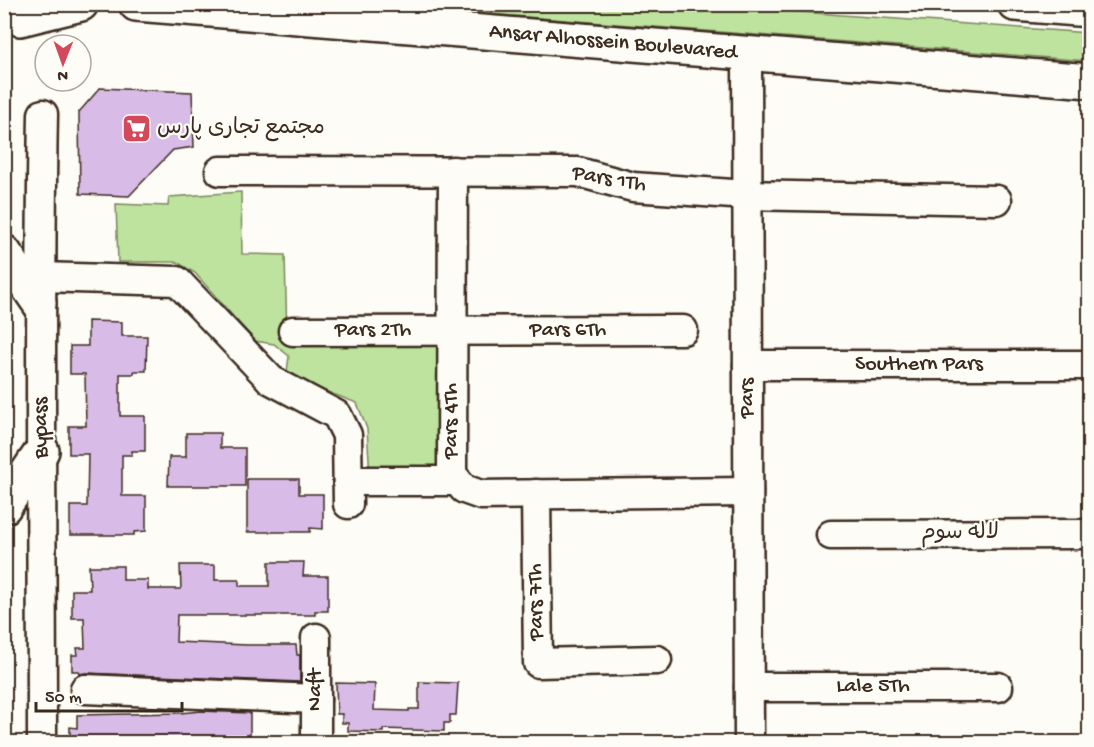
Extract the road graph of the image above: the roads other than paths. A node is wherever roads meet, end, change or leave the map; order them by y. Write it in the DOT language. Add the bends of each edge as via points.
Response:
graph roads {
  1 [pos="81,4"];
  2 [pos="136,4"];
  3 [pos="1015,4"];
  4 [pos="1089,10"];
  5 [pos="19,18"];
  6 [pos="747,54"];
  7 [pos="1089,81"];
  8 [pos="43,114"];
  9 [pos="220,171"];
  10 [pos="453,171"];
  11 [pos="747,195"];
  12 [pos="997,200"];
  13 [pos="4,252"];
  14 [pos="40,290"];
  15 [pos="683,330"];
  16 [pos="293,331"];
  17 [pos="452,331"];
  18 [pos="748,365"];
  19 [pos="1089,365"];
  20 [pos="42,451"];
  21 [pos="457,481"];
  22 [pos="748,492"];
  23 [pos="536,494"];
  24 [pos="4,507"];
  25 [pos="1089,534"];
  26 [pos="831,535"];
  27 [pos="316,638"];
  28 [pos="657,660"];
  29 [pos="749,687"];
  30 [pos="998,687"];
  31 [pos="85,689"];
  32 [pos="316,699"];
  33 [pos="42,742"];
  34 [pos="316,742"];
  35 [pos="749,742"];
  1 -- 5 [label="main road"];
  2 -- 6 [label="main road, Ansar Alhossein Boulevared"];
  3 -- 4 [label="main road"];
  6 -- 7 [label="main road, Ansar Alhossein Boulevared"];
  6 -- 11 [label="street, Pars"];
  8 -- 14 [label="street, Bypass"];
  9 -- 10 [label="street, Pars 1Th"];
  10 -- 11 [label="street, Pars 1Th" via="578,172 633,187"];
  10 -- 17 [label="street, Pars 4Th"];
  11 -- 12 [label="street, Pars 1Th"];
  11 -- 18 [label="street, Pars"];
  13 -- 14 [label="main road"];
  14 -- 20 [label="street, Bypass"];
  14 -- 21 [label="street" via="177,281 271,380 337,415 347,435 348,492"];
  15 -- 17 [label="street, Pars 6Th"];
  16 -- 17 [label="street, Pars 2Th"];
  17 -- 21 [label="street, Pars 4Th" via="452,474"];
  18 -- 19 [label="street, Southern Pars"];
  18 -- 22 [label="street, Pars"];
  20 -- 24 [label="main road"];
  20 -- 33 [label="street, Bypass"];
  21 -- 23 [label="street, Pars 4Th" via="464,489 481,495"];
  22 -- 23 [label="street, Pars 4Th"];
  22 -- 29 [label="street, Pars"];
  23 -- 28 [label="street, Pars 7Th" via="538,663"];
  25 -- 26 [label="street, لاله سوم"];
  27 -- 32 [label="street, Naft"];
  29 -- 30 [label="street, Lale 5Th"];
  29 -- 35 [label="street, Pars"];
  31 -- 32 [label="street"];
  32 -- 34 [label="street, Naft"];
}
